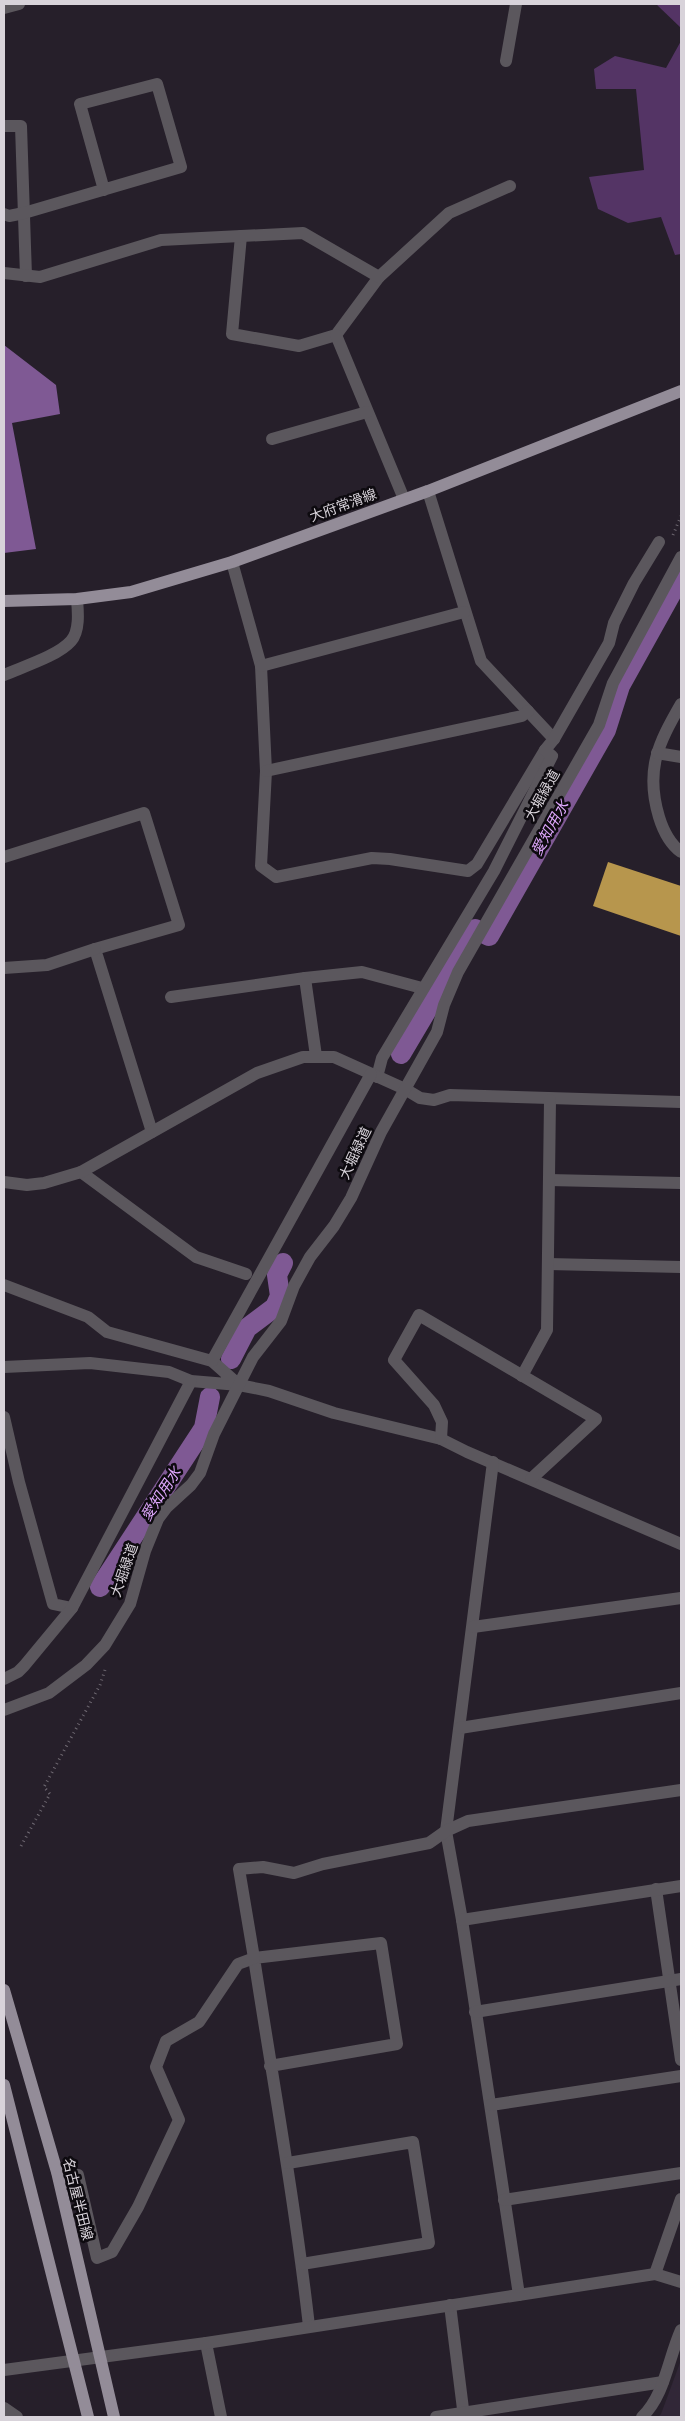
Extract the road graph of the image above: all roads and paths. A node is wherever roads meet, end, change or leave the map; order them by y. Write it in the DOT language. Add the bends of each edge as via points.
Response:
graph roads {
  1 [pos="19,4"];
  2 [pos="516,4"];
  3 [pos="4,8"];
  4 [pos="506,62"];
  5 [pos="4,126"];
  6 [pos="510,186"];
  7 [pos="104,190"];
  8 [pos="24,213"];
  9 [pos="4,214"];
  10 [pos="241,236"];
  11 [pos="4,273"];
  12 [pos="26,276"];
  13 [pos="379,277"];
  14 [pos="336,335"];
  15 [pos="681,391"];
  16 [pos="368,412"];
  17 [pos="272,439"];
  18 [pos="428,491"];
  19 [pos="404,499"];
  20 [pos="659,542"];
  21 [pos="681,557"];
  22 [pos="232,562"];
  23 [pos="77,599"];
  24 [pos="4,601"];
  25 [pos="464,612"];
  26 [pos="261,666"];
  27 [pos="4,675"];
  28 [pos="681,704"];
  29 [pos="528,711"];
  30 [pos="554,740"];
  31 [pos="545,750"];
  32 [pos="657,753"];
  33 [pos="681,757"];
  34 [pos="266,771"];
  35 [pos="681,852"];
  36 [pos="4,856"];
  37 [pos="94,949"];
  38 [pos="4,968"];
  39 [pos="305,978"];
  40 [pos="422,988"];
  41 [pos="171,997"];
  42 [pos="316,1056"];
  43 [pos="374,1076"];
  44 [pos="406,1089"];
  45 [pos="550,1100"];
  46 [pos="681,1102"];
  47 [pos="152,1132"];
  48 [pos="81,1172"];
  49 [pos="549,1180"];
  50 [pos="4,1182"];
  51 [pos="681,1183"];
  52 [pos="548,1264"];
  53 [pos="681,1266"];
  54 [pos="246,1274"];
  55 [pos="4,1284"];
  56 [pos="212,1361"];
  57 [pos="4,1367"];
  58 [pos="522,1376"];
  59 [pos="191,1382"];
  60 [pos="239,1386"];
  61 [pos="4,1417"];
  62 [pos="441,1439"];
  63 [pos="493,1462"];
  64 [pos="531,1479"];
  65 [pos="681,1544"];
  66 [pos="681,1598"];
  67 [pos="72,1608"];
  68 [pos="473,1626"];
  69 [pos="105,1645"];
  70 [pos="4,1678"];
  71 [pos="681,1693"];
  72 [pos="4,1710"];
  73 [pos="460,1728"];
  74 [pos="681,1790"];
  75 [pos="446,1831"];
  76 [pos="21,1846"];
  77 [pos="681,1886"];
  78 [pos="656,1889"];
  79 [pos="462,1920"];
  80 [pos="254,1958"];
  81 [pos="681,1979"];
  82 [pos="668,1981"];
  83 [pos="4,1990"];
  84 [pos="475,2012"];
  85 [pos="681,2060"];
  86 [pos="270,2066"];
  87 [pos="681,2076"];
  88 [pos="4,2085"];
  89 [pos="491,2105"];
  90 [pos="288,2163"];
  91 [pos="57,2172"];
  92 [pos="681,2173"];
  93 [pos="681,2199"];
  94 [pos="504,2200"];
  95 [pos="302,2264"];
  96 [pos="655,2274"];
  97 [pos="681,2282"];
  98 [pos="519,2295"];
  99 [pos="450,2305"];
  100 [pos="309,2326"];
  101 [pos="681,2330"];
  102 [pos="206,2343"];
  103 [pos="99,2356"];
  104 [pos="76,2361"];
  105 [pos="4,2370"];
  106 [pos="663,2382"];
  107 [pos="4,2408"];
  108 [pos="463,2415"];
  109 [pos="17,2417"];
  110 [pos="88,2417"];
  111 [pos="114,2417"];
  112 [pos="221,2417"];
  113 [pos="436,2417"];
  114 [pos="642,2417"];
  1 -- 3 [label="street"];
  2 -- 4 [label="street"];
  5 -- 8 [label="street" via="21,126"];
  6 -- 13 [label="street" via="449,213"];
  7 -- 7 [label="street" via="181,167 157,84 80,104"];
  7 -- 8 [label="street"];
  8 -- 9 [label="street"];
  8 -- 12 [label="street"];
  10 -- 12 [label="street" via="161,240 40,277"];
  10 -- 13 [label="street" via="303,233"];
  10 -- 14 [label="street" via="232,334 299,346"];
  11 -- 12 [label="street"];
  13 -- 14 [label="street"];
  14 -- 16 [label="street"];
  15 -- 18 [label="main road, 大府常滑線"];
  16 -- 17 [label="street"];
  16 -- 19 [label="street"];
  18 -- 19 [label="main road, 大府常滑線"];
  18 -- 25 [label="street"];
  19 -- 22 [label="main road, 大府常滑線"];
  20 -- 30 [label="street" via="614,623 609,643"];
  21 -- 44 [label="street, 大堀緑道" via="612,683 599,725 461,967 437,1032"];
  22 -- 23 [label="main road, 大府常滑線" via="131,592"];
  22 -- 26 [label="street"];
  23 -- 24 [label="main road, 大府常滑線"];
  23 -- 27 [label="street" via="78,619 72,640 61,649"];
  25 -- 26 [label="street"];
  25 -- 29 [label="street" via="481,661"];
  26 -- 34 [label="street"];
  28 -- 32 [label="street" via="664,733"];
  29 -- 30 [label="street"];
  29 -- 34 [label="street" via="522,716"];
  30 -- 31 [label="street"];
  31 -- 34 [label="street" via="477,864 468,871 372,858 276,877 260,866"];
  31 -- 40 [label="street" via="552,756 494,871"];
  32 -- 33 [label="street"];
  32 -- 35 [label="street" via="652,771 655,804 669,839"];
  36 -- 37 [label="street" via="144,813 179,925"];
  37 -- 38 [label="street" via="47,965"];
  37 -- 47 [label="street"];
  39 -- 40 [label="street" via="362,972"];
  39 -- 41 [label="street"];
  39 -- 42 [label="street"];
  40 -- 43 [label="street"];
  42 -- 43 [label="street" via="334,1057"];
  42 -- 47 [label="street" via="288,1061 257,1073"];
  43 -- 44 [label="street"];
  43 -- 56 [label="street"];
  44 -- 45 [label="street" via="420,1098 434,1100 450,1095"];
  44 -- 60 [label="street, 大堀緑道" via="381,1132 351,1198 310,1257 280,1321 253,1357"];
  45 -- 46 [label="street"];
  45 -- 49 [label="street"];
  47 -- 48 [label="street"];
  48 -- 50 [label="street" via="44,1184"];
  48 -- 54 [label="street" via="196,1257"];
  49 -- 51 [label="street"];
  49 -- 52 [label="street"];
  52 -- 53 [label="street"];
  52 -- 58 [label="street" via="547,1330"];
  55 -- 56 [label="street" via="88,1317 107,1332"];
  56 -- 60 [label="street"];
  57 -- 59 [label="street" via="90,1363 169,1372"];
  58 -- 62 [label="street" via="419,1315 394,1360 434,1404 442,1422"];
  58 -- 64 [label="street" via="596,1419"];
  59 -- 60 [label="street"];
  59 -- 67 [label="street"];
  60 -- 62 [label="street" via="269,1391 334,1412"];
  60 -- 69 [label="street, 大堀緑道" via="214,1434 200,1473 158,1519 130,1604"];
  61 -- 67 [label="street" via="53,1604"];
  62 -- 63 [label="street"];
  63 -- 64 [label="street"];
  63 -- 68 [label="street"];
  64 -- 65 [label="street"];
  66 -- 68 [label="street"];
  67 -- 70 [label="street" via="24,1666"];
  68 -- 73 [label="street"];
  69 -- 72 [label="street, 大堀緑道" via="86,1665 49,1693"];
  69 -- 76 [label="path" via="108,1651 106,1668 100,1685 44,1787 50,1794"];
  71 -- 73 [label="street"];
  73 -- 75 [label="street"];
  74 -- 75 [label="street" via="468,1821"];
  75 -- 79 [label="street"];
  75 -- 80 [label="street" via="429,1843 294,1873 262,1867 239,1868"];
  77 -- 78 [label="street"];
  78 -- 79 [label="street"];
  78 -- 82 [label="street"];
  79 -- 84 [label="street"];
  80 -- 86 [label="street"];
  80 -- 86 [label="street" via="381,1943 397,2044"];
  80 -- 91 [label="street" via="238,1964 200,2022 166,2041 156,2067 179,2120 138,2207 112,2252 97,2258 78,2175"];
  81 -- 82 [label="street"];
  82 -- 84 [label="street"];
  82 -- 85 [label="street"];
  83 -- 91 [label="main road, 名古屋半田線"];
  84 -- 89 [label="street"];
  86 -- 90 [label="street"];
  87 -- 89 [label="street"];
  88 -- 104 [label="main road"];
  89 -- 94 [label="street"];
  90 -- 95 [label="street"];
  90 -- 95 [label="street" via="413,2142 429,2243"];
  91 -- 103 [label="main road, 名古屋半田線"];
  92 -- 94 [label="street"];
  93 -- 96 [label="street"];
  94 -- 98 [label="street"];
  95 -- 100 [label="street"];
  96 -- 97 [label="street"];
  96 -- 98 [label="street"];
  98 -- 99 [label="street"];
  99 -- 100 [label="street"];
  99 -- 108 [label="street"];
  100 -- 102 [label="street"];
  101 -- 106 [label="street"];
  102 -- 103 [label="street"];
  102 -- 112 [label="street"];
  103 -- 104 [label="street"];
  103 -- 111 [label="main road, 名古屋半田線"];
  104 -- 105 [label="street"];
  104 -- 110 [label="main road"];
  106 -- 108 [label="street"];
  106 -- 114 [label="street" via="650,2409"];
  107 -- 109 [label="street"];
  108 -- 113 [label="street"];
}
